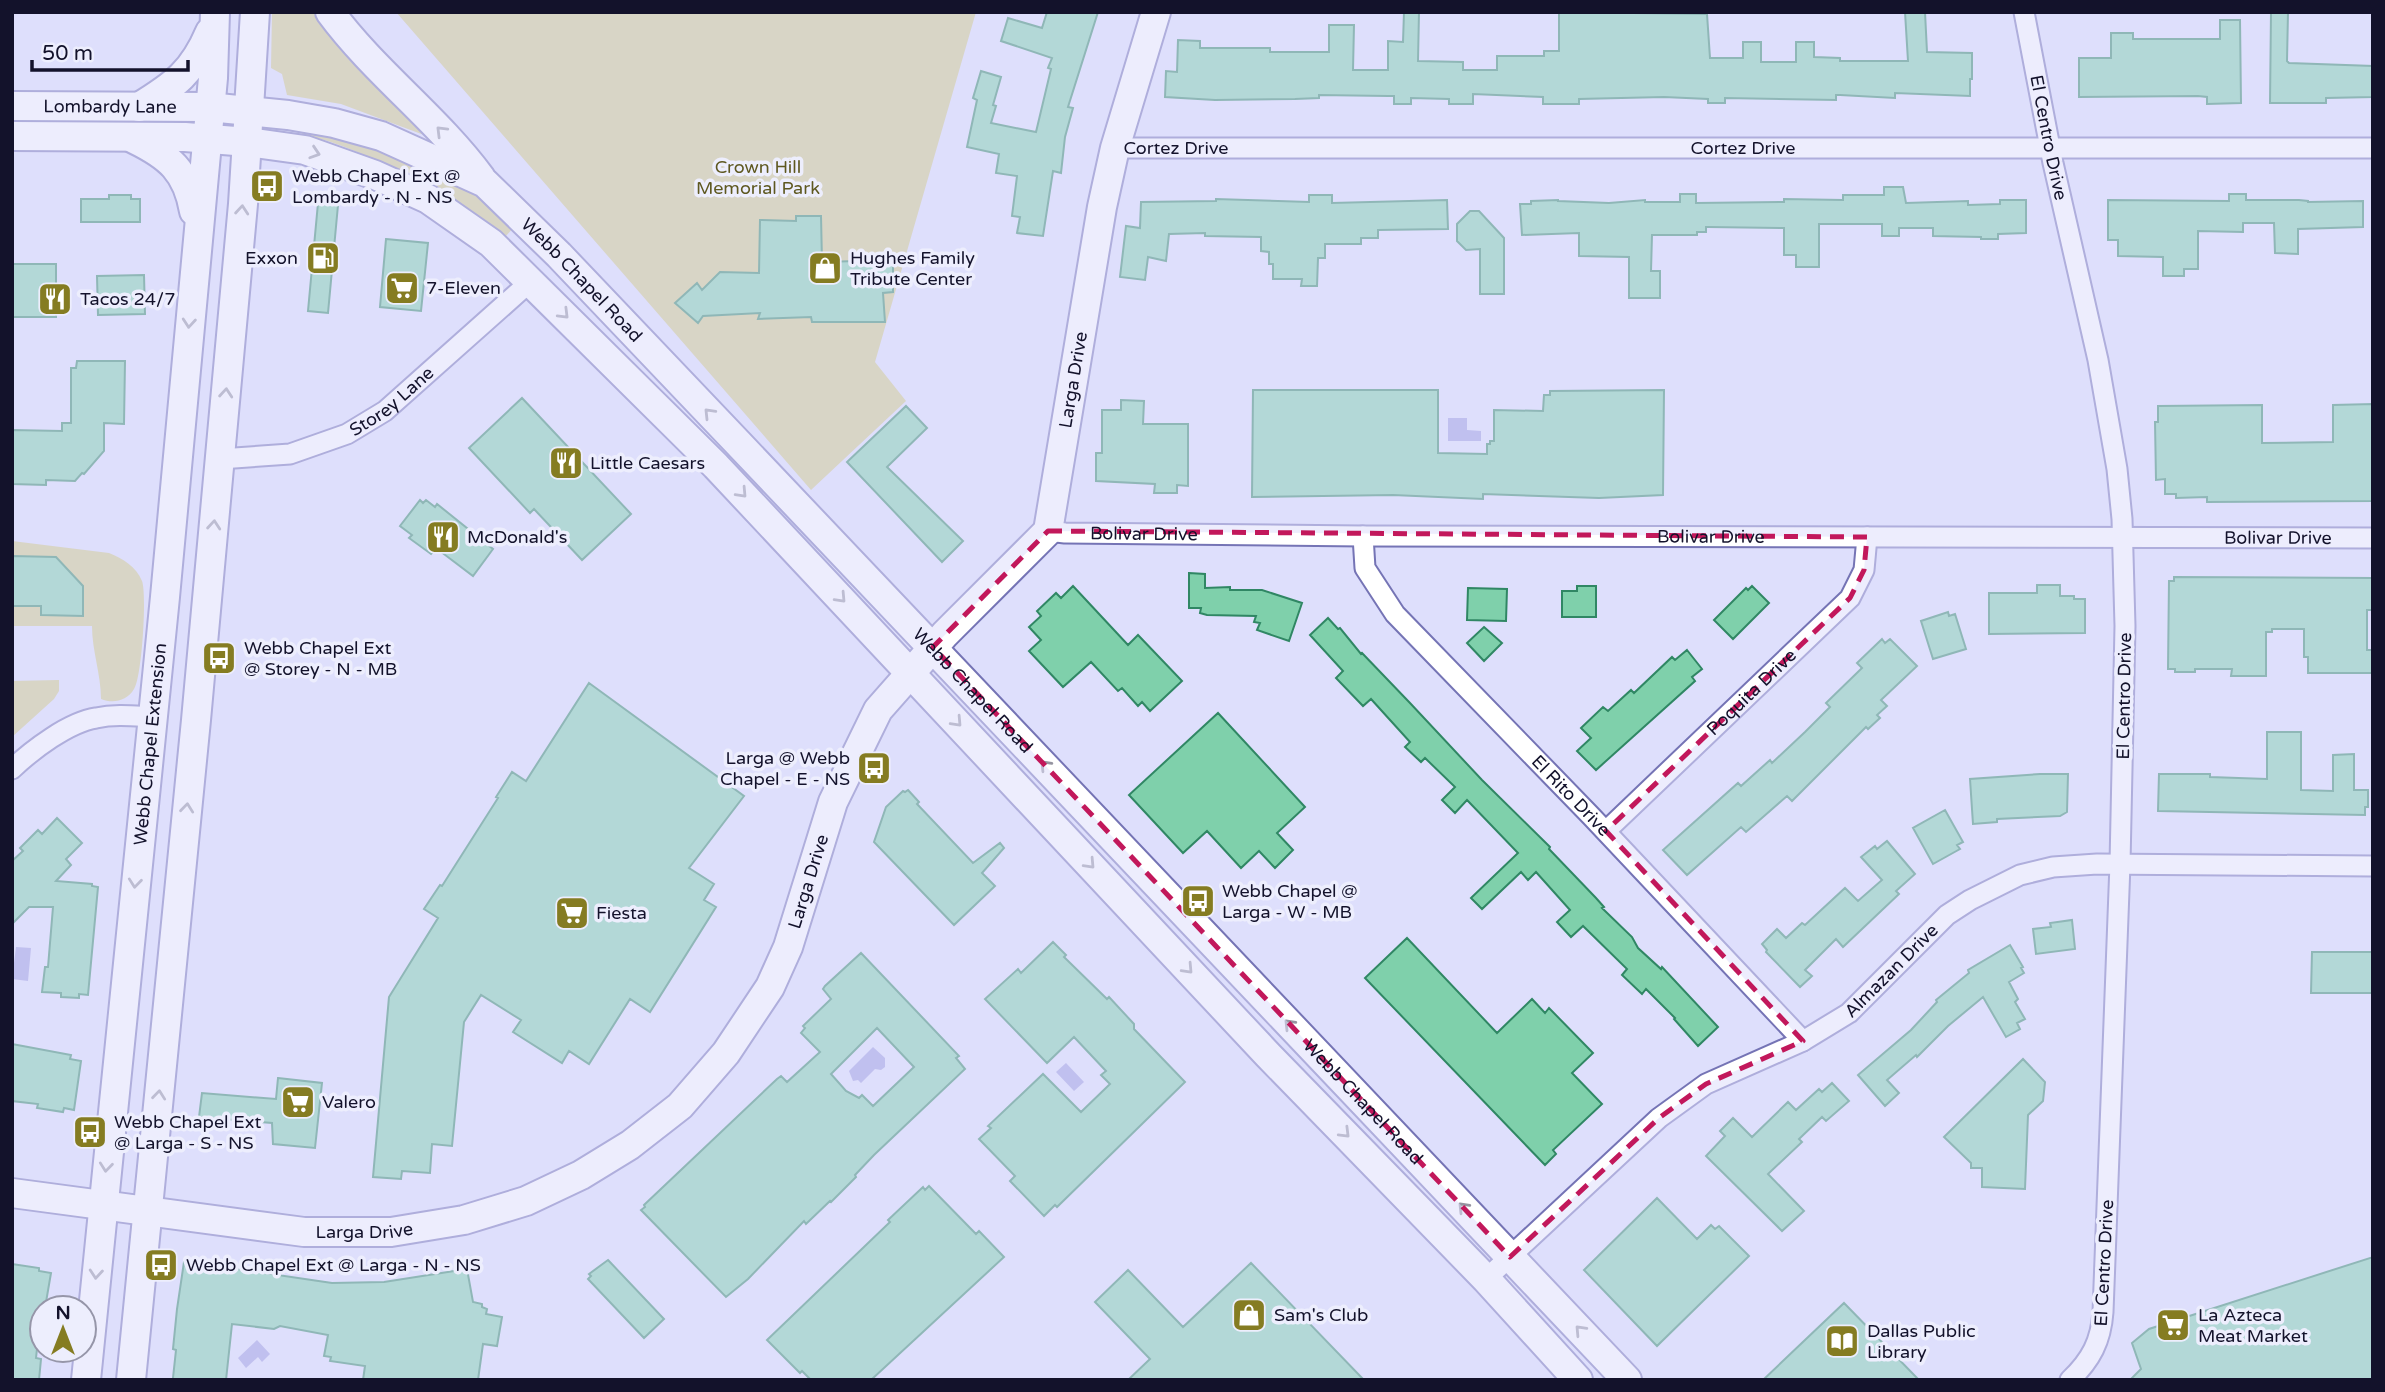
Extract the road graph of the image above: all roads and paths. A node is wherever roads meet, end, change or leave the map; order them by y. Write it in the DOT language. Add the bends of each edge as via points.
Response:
graph roads {
  1 [pos="214,12"];
  2 [pos="255,12"];
  3 [pos="330,12"];
  4 [pos="1156,12"];
  5 [pos="2024,12"];
  6 [pos="12,106"];
  7 [pos="138,107"];
  8 [pos="209,107"];
  9 [pos="250,110"];
  10 [pos="12,136"];
  11 [pos="129,136"];
  12 [pos="206,138"];
  13 [pos="248,142"];
  14 [pos="1115,148"];
  15 [pos="2373,148"];
  16 [pos="2051,149"];
  17 [pos="485,183"];
  18 [pos="197,241"];
  19 [pos="559,255"];
  20 [pos="531,281"];
  21 [pos="738,443"];
  22 [pos="220,459"];
  23 [pos="177,463"];
  24 [pos="716,466"];
  25 [pos="1048,531"];
  26 [pos="1363,536"];
  27 [pos="1867,537"];
  28 [pos="2123,538"];
  29 [pos="2373,538"];
  30 [pos="933,647"];
  31 [pos="910,673"];
  32 [pos="152,717"];
  33 [pos="196,720"];
  34 [pos="12,769"];
  35 [pos="1606,831"];
  36 [pos="2120,864"];
  37 [pos="2373,866"];
  38 [pos="1166,894"];
  39 [pos="1141,919"];
  40 [pos="1803,1041"];
  41 [pos="12,1193"];
  42 [pos="102,1206"];
  43 [pos="147,1211"];
  44 [pos="1510,1257"];
  45 [pos="1486,1279"];
  46 [pos="86,1380"];
  47 [pos="131,1380"];
  48 [pos="1578,1380"];
  49 [pos="1627,1380"];
  50 [pos="2070,1380"];
  1 -- 7 [label="main road" via="201,54 187,74"];
  1 -- 8 [label="main road"];
  2 -- 9 [label="main road"];
  17 -- 3 [label="main road, one-way" via="462,151 349,38"];
  4 -- 14 [label="main road, Larga Drive"];
  5 -- 16 [label="street, El Centro Drive"];
  6 -- 7 [label="main road, Lombardy Lane"];
  7 -- 8 [label="main road, Lombardy Lane"];
  8 -- 9 [label="main road, Webb Chapel Road"];
  8 -- 12 [label="main road, Webb Chapel Extension"];
  9 -- 13 [label="main road"];
  9 -- 17 [label="main road, Webb Chapel Road" via="334,123 381,136"];
  10 -- 11 [label="main road, Lombardy Lane"];
  11 -- 12 [label="main road, Lombardy Lane"];
  11 -- 18 [label="main road" via="158,150 183,176 194,208"];
  12 -- 13 [label="main road, Webb Chapel Road"];
  12 -- 18 [label="main road, Webb Chapel Extension"];
  13 -- 20 [label="main road, Webb Chapel Road, one-way" via="305,149 428,199 491,243"];
  22 -- 13 [label="main road, one-way"];
  14 -- 16 [label="street, Cortez Drive"];
  14 -- 25 [label="main road, Larga Drive"];
  15 -- 16 [label="street, Cortez Drive"];
  16 -- 28 [label="street, El Centro Drive" via="2100,370"];
  17 -- 19 [label="main road, Webb Chapel Road"];
  18 -- 23 [label="main road, Webb Chapel Extension, one-way"];
  19 -- 20 [label="main road"];
  21 -- 19 [label="main road, Webb Chapel Road, one-way"];
  20 -- 22 [label="street, Storey Lane" via="385,411 347,434 290,454"];
  20 -- 24 [label="main road, Webb Chapel Road, one-way"];
  21 -- 24 [label="main road"];
  21 -- 30 [label="main road, Webb Chapel Road"];
  22 -- 23 [label="main road"];
  33 -- 22 [label="main road, one-way"];
  23 -- 32 [label="main road, Webb Chapel Extension"];
  24 -- 31 [label="main road, Webb Chapel Road, one-way"];
  25 -- 26 [label="street, Bolivar Drive"];
  25 -- 30 [label="main road, Larga Drive"];
  26 -- 27 [label="street, Bolivar Drive"];
  26 -- 35 [label="street, El Rito Drive" via="1365,568 1395,614"];
  27 -- 28 [label="street, Bolivar Drive"];
  27 -- 35 [label="street, Poquita Drive" via="1864,570 1850,598"];
  28 -- 29 [label="street, Bolivar Drive"];
  28 -- 36 [label="street, El Centro Drive"];
  30 -- 31 [label="main road, Larga Drive"];
  38 -- 30 [label="main road, Webb Chapel Road, one-way"];
  31 -- 39 [label="main road, Webb Chapel Road, one-way"];
  31 -- 43 [label="main road, Larga Drive" via="878,710 838,791 771,987 726,1053 680,1106 630,1145 527,1201 424,1228 304,1232"];
  32 -- 33 [label="main road"];
  32 -- 34 [label="street" via="95,718 55,737"];
  32 -- 42 [label="main road, Webb Chapel Extension, one-way"];
  43 -- 33 [label="main road, one-way"];
  35 -- 40 [label="street, El Rito Drive"];
  36 -- 37 [label="street, Almazan Drive"];
  36 -- 40 [label="street, Almazan Drive" via="2053,867 2020,875 1970,900 1947,915 1849,1013"];
  36 -- 50 [label="street, El Centro Drive" via="2102,1329 2094,1352"];
  38 -- 39 [label="main road"];
  44 -- 38 [label="main road, Webb Chapel Road, one-way"];
  39 -- 45 [label="main road, Webb Chapel Road, one-way"];
  40 -- 44 [label="street, Almazan Drive" via="1706,1084 1659,1118"];
  41 -- 42 [label="main road, Larga Drive"];
  42 -- 43 [label="main road, Larga Drive"];
  42 -- 46 [label="main road, Webb Chapel Extension, one-way"];
  43 -- 47 [label="main road"];
  44 -- 45 [label="street, Almazan Drive"];
  49 -- 44 [label="main road, Webb Chapel Road, one-way"];
  45 -- 48 [label="main road, Webb Chapel Road"];
}
